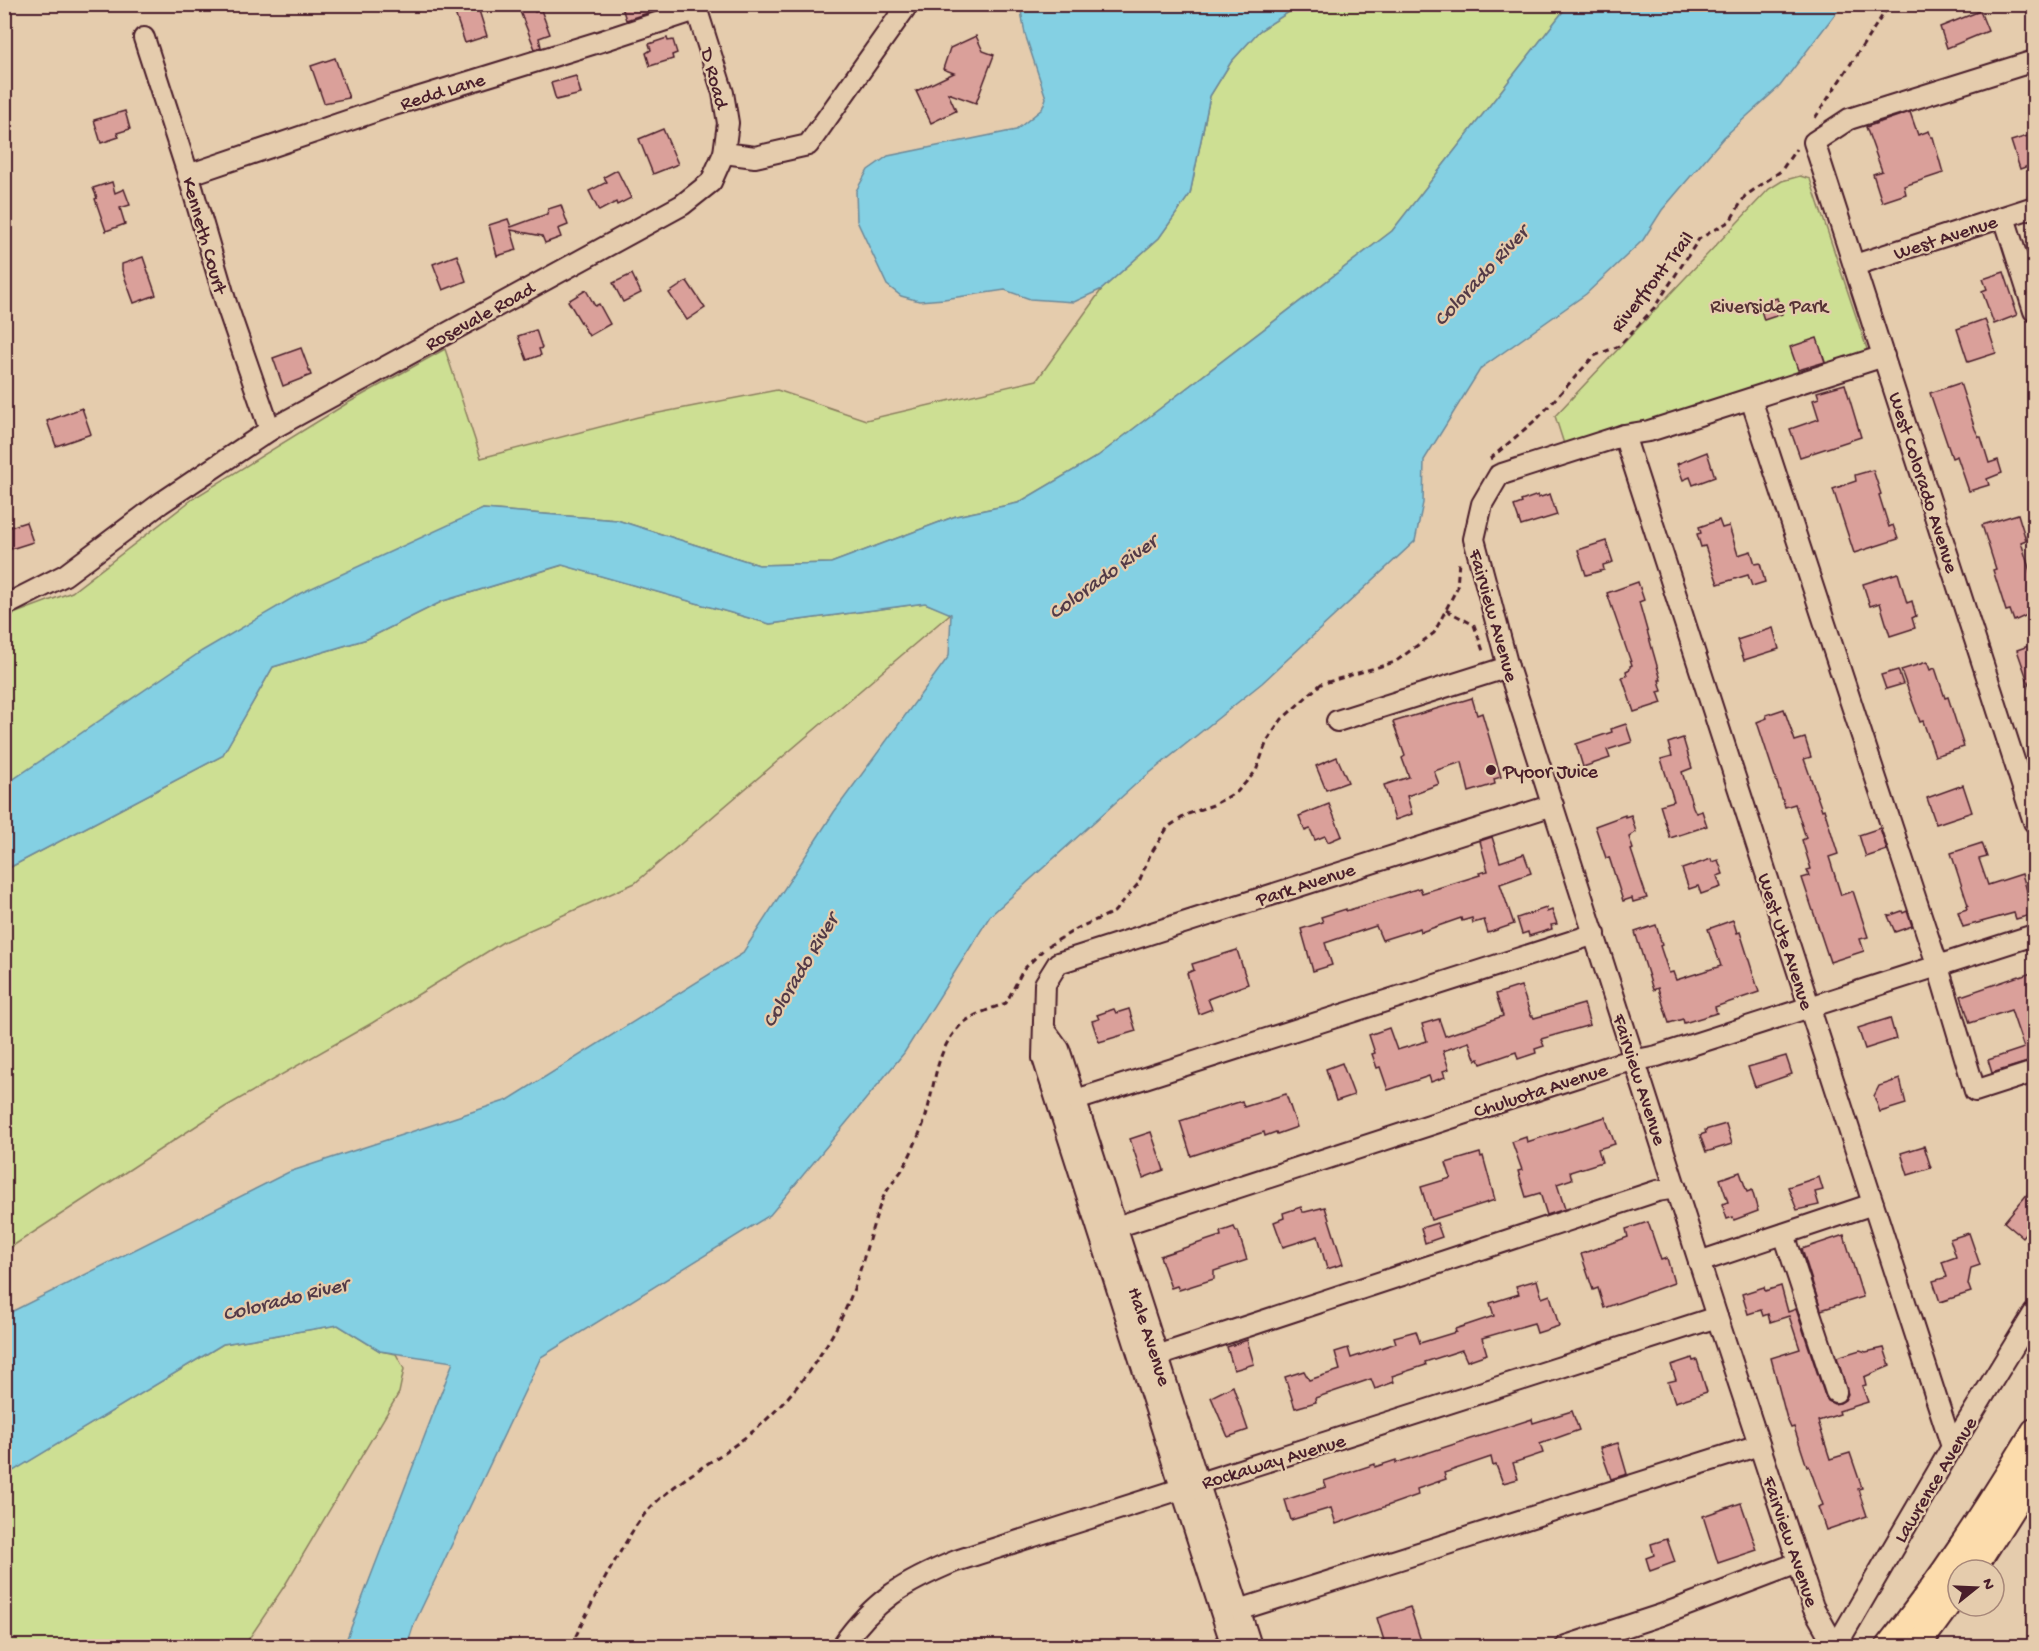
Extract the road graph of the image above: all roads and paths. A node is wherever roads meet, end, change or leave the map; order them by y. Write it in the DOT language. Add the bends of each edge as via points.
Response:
graph roads {
  1 [pos="908,4"];
  2 [pos="1890,4"];
  3 [pos="696,7"];
  4 [pos="144,39"];
  5 [pos="2034,61"];
  6 [pos="1814,121"];
  7 [pos="1808,141"];
  8 [pos="724,153"];
  9 [pos="188,175"];
  10 [pos="2034,207"];
  11 [pos="2004,217"];
  12 [pos="1855,265"];
  13 [pos="2034,311"];
  14 [pos="1884,356"];
  15 [pos="1752,399"];
  16 [pos="270,430"];
  17 [pos="1624,435"];
  18 [pos="1486,467"];
  19 [pos="1460,553"];
  20 [pos="4,606"];
  21 [pos="1445,610"];
  22 [pos="1499,670"];
  23 [pos="1337,721"];
  24 [pos="1553,805"];
  25 [pos="2034,822"];
  26 [pos="1594,934"];
  27 [pos="2034,935"];
  28 [pos="1058,963"];
  29 [pos="1938,967"];
  30 [pos="1809,1008"];
  31 [pos="1045,1030"];
  32 [pos="1635,1061"];
  33 [pos="2034,1072"];
  34 [pos="1076,1101"];
  35 [pos="1676,1188"];
  36 [pos="1873,1204"];
  37 [pos="1116,1227"];
  38 [pos="1784,1234"];
  39 [pos="1699,1262"];
  40 [pos="2034,1313"];
  41 [pos="1717,1317"];
  42 [pos="1157,1356"];
  43 [pos="1836,1392"];
  44 [pos="2034,1431"];
  45 [pos="1759,1445"];
  46 [pos="1952,1447"];
  47 [pos="2034,1474"];
  48 [pos="1189,1486"];
  49 [pos="1981,1558"];
  50 [pos="1798,1563"];
  51 [pos="1946,1608"];
  52 [pos="1239,1610"];
  53 [pos="846,1644"];
  54 [pos="571,1647"];
  55 [pos="1232,1647"];
  56 [pos="1251,1647"];
  57 [pos="1566,1647"];
  58 [pos="1836,1647"];
  59 [pos="1888,1647"];
  60 [pos="1918,1647"];
  1 -- 8 [label="street" via="808,145 755,158"];
  2 -- 6 [label="path"];
  3 -- 8 [label="street, D Road" via="723,93 728,123"];
  3 -- 9 [label="street, Redd Lane"];
  4 -- 9 [label="street, Kenneth Court"];
  5 -- 7 [label="street" via="1850,119"];
  7 -- 12 [label="street, West Colorado Avenue"];
  7 -- 18 [label="path, Riverfront Trail" via="1781,171 1745,196 1730,221 1699,239 1654,308 1619,346 1594,356 1539,417 1491,457"];
  8 -- 16 [label="street, Rosevale Road" via="711,182 682,205"];
  9 -- 16 [label="street, Kenneth Court" via="226,303"];
  10 -- 11 [label="street, West Avenue"];
  11 -- 12 [label="street, West Avenue"];
  11 -- 13 [label="street"];
  12 -- 14 [label="street, West Colorado Avenue"];
  14 -- 15 [label="street, Fairview Avenue"];
  14 -- 25 [label="street, West Colorado Avenue"];
  15 -- 17 [label="street, Fairview Avenue"];
  15 -- 29 [label="street"];
  16 -- 20 [label="street, Rosevale Road" via="160,503 65,576"];
  17 -- 22 [label="street, Fairview Avenue" via="1499,475 1482,504 1474,539"];
  17 -- 30 [label="street, West Ute Avenue"];
  19 -- 21 [label="path" via="1457,588"];
  21 -- 22 [label="path" via="1474,625"];
  21 -- 54 [label="path" via="1434,633 1395,663 1321,684 1282,719 1267,741 1256,771 1237,792 1168,827 1138,884 1114,912 1051,943 1023,970 1006,1003 959,1026 946,1044 923,1124 903,1167 883,1197 862,1266 830,1338 801,1379 755,1430 675,1484 650,1508 633,1529 598,1590"];
  22 -- 23 [label="street"];
  22 -- 24 [label="street, Fairview Avenue"];
  24 -- 26 [label="street, Fairview Avenue"];
  24 -- 28 [label="street, Park Avenue"];
  26 -- 32 [label="street, Fairview Avenue"];
  26 -- 34 [label="street"];
  27 -- 29 [label="street, Chuluota Avenue"];
  28 -- 31 [label="street, Hale Avenue" via="1045,984"];
  29 -- 30 [label="street, Chuluota Avenue"];
  29 -- 33 [label="street" via="1975,1091"];
  30 -- 32 [label="street, Chuluota Avenue"];
  30 -- 36 [label="street, West Ute Avenue"];
  31 -- 34 [label="street, Hale Avenue" via="1059,1049"];
  31 -- 48 [label="street, Hale Avenue" via="1043,1058"];
  32 -- 35 [label="street, Fairview Avenue"];
  32 -- 37 [label="street, Chuluota Avenue"];
  34 -- 37 [label="street, Hale Avenue"];
  35 -- 39 [label="street, Fairview Avenue"];
  35 -- 42 [label="street"];
  36 -- 38 [label="street"];
  36 -- 46 [label="street, West Ute Avenue"];
  37 -- 42 [label="street, Hale Avenue"];
  38 -- 39 [label="street"];
  38 -- 43 [label="street"];
  39 -- 41 [label="street, Fairview Avenue"];
  40 -- 46 [label="street, Lawrence Avenue"];
  41 -- 45 [label="street, Fairview Avenue"];
  41 -- 48 [label="street, Rockaway Avenue"];
  42 -- 48 [label="street, Hale Avenue"];
  44 -- 59 [label="main road" via="1967,1539"];
  45 -- 50 [label="street, Fairview Avenue"];
  45 -- 52 [label="street"];
  46 -- 58 [label="street, Lawrence Avenue"];
  47 -- 49 [label="main road"];
  48 -- 52 [label="street, Hale Avenue"];
  48 -- 53 [label="street, Rockaway Avenue" via="920,1576 868,1613"];
  48 -- 55 [label="street, Hale Avenue"];
  50 -- 57 [label="street"];
  50 -- 58 [label="street, Fairview Avenue" via="1814,1607"];
  51 -- 60 [label="main road"];
  52 -- 56 [label="street, Hale Avenue"];
}
